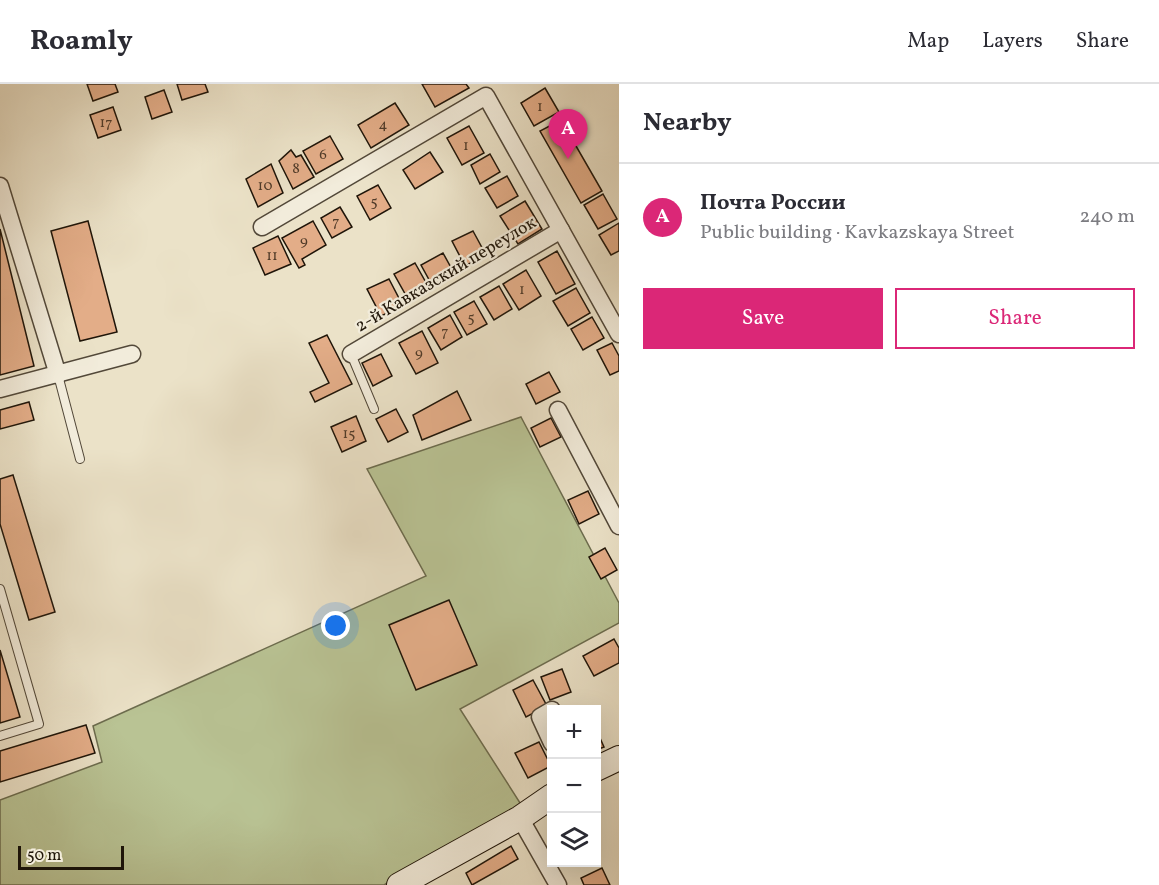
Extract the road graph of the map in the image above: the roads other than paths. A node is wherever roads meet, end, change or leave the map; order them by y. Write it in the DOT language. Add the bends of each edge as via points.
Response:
graph roads {
  1 [pos="0,186"];
  2 [pos="262,227"];
  3 [pos="561,230"];
  4 [pos="619,334"];
  5 [pos="132,354"];
  6 [pos="351,354"];
  7 [pos="58,375"];
  8 [pos="0,389"];
  9 [pos="374,409"];
  10 [pos="558,410"];
  11 [pos="80,459"];
  12 [pos="619,526"];
  13 [pos="0,589"];
  14 [pos="547,713"];
  15 [pos="547,733"];
  16 [pos="0,736"];
  17 [pos="619,758"];
  18 [pos="601,767"];
  19 [pos="547,799"];
  20 [pos="520,818"];
  21 [pos="399,885"];
  22 [pos="558,885"];
  1 -- 7 [label="street"];
  2 -- 3 [label="street" via="486,96"];
  3 -- 4 [label="street"];
  3 -- 6 [label="street, 2-й Кавказский переулок"];
  5 -- 7 [label="street"];
  6 -- 9 [label="lane"];
  7 -- 8 [label="street"];
  7 -- 11 [label="lane"];
  10 -- 12 [label="street"];
  13 -- 16 [label="lane" via="39,723"];
  14 -- 15 [label="street" via="540,717"];
  17 -- 18 [label="street"];
  19 -- 20 [label="street"];
  20 -- 21 [label="street"];
  20 -- 22 [label="street"];
}
